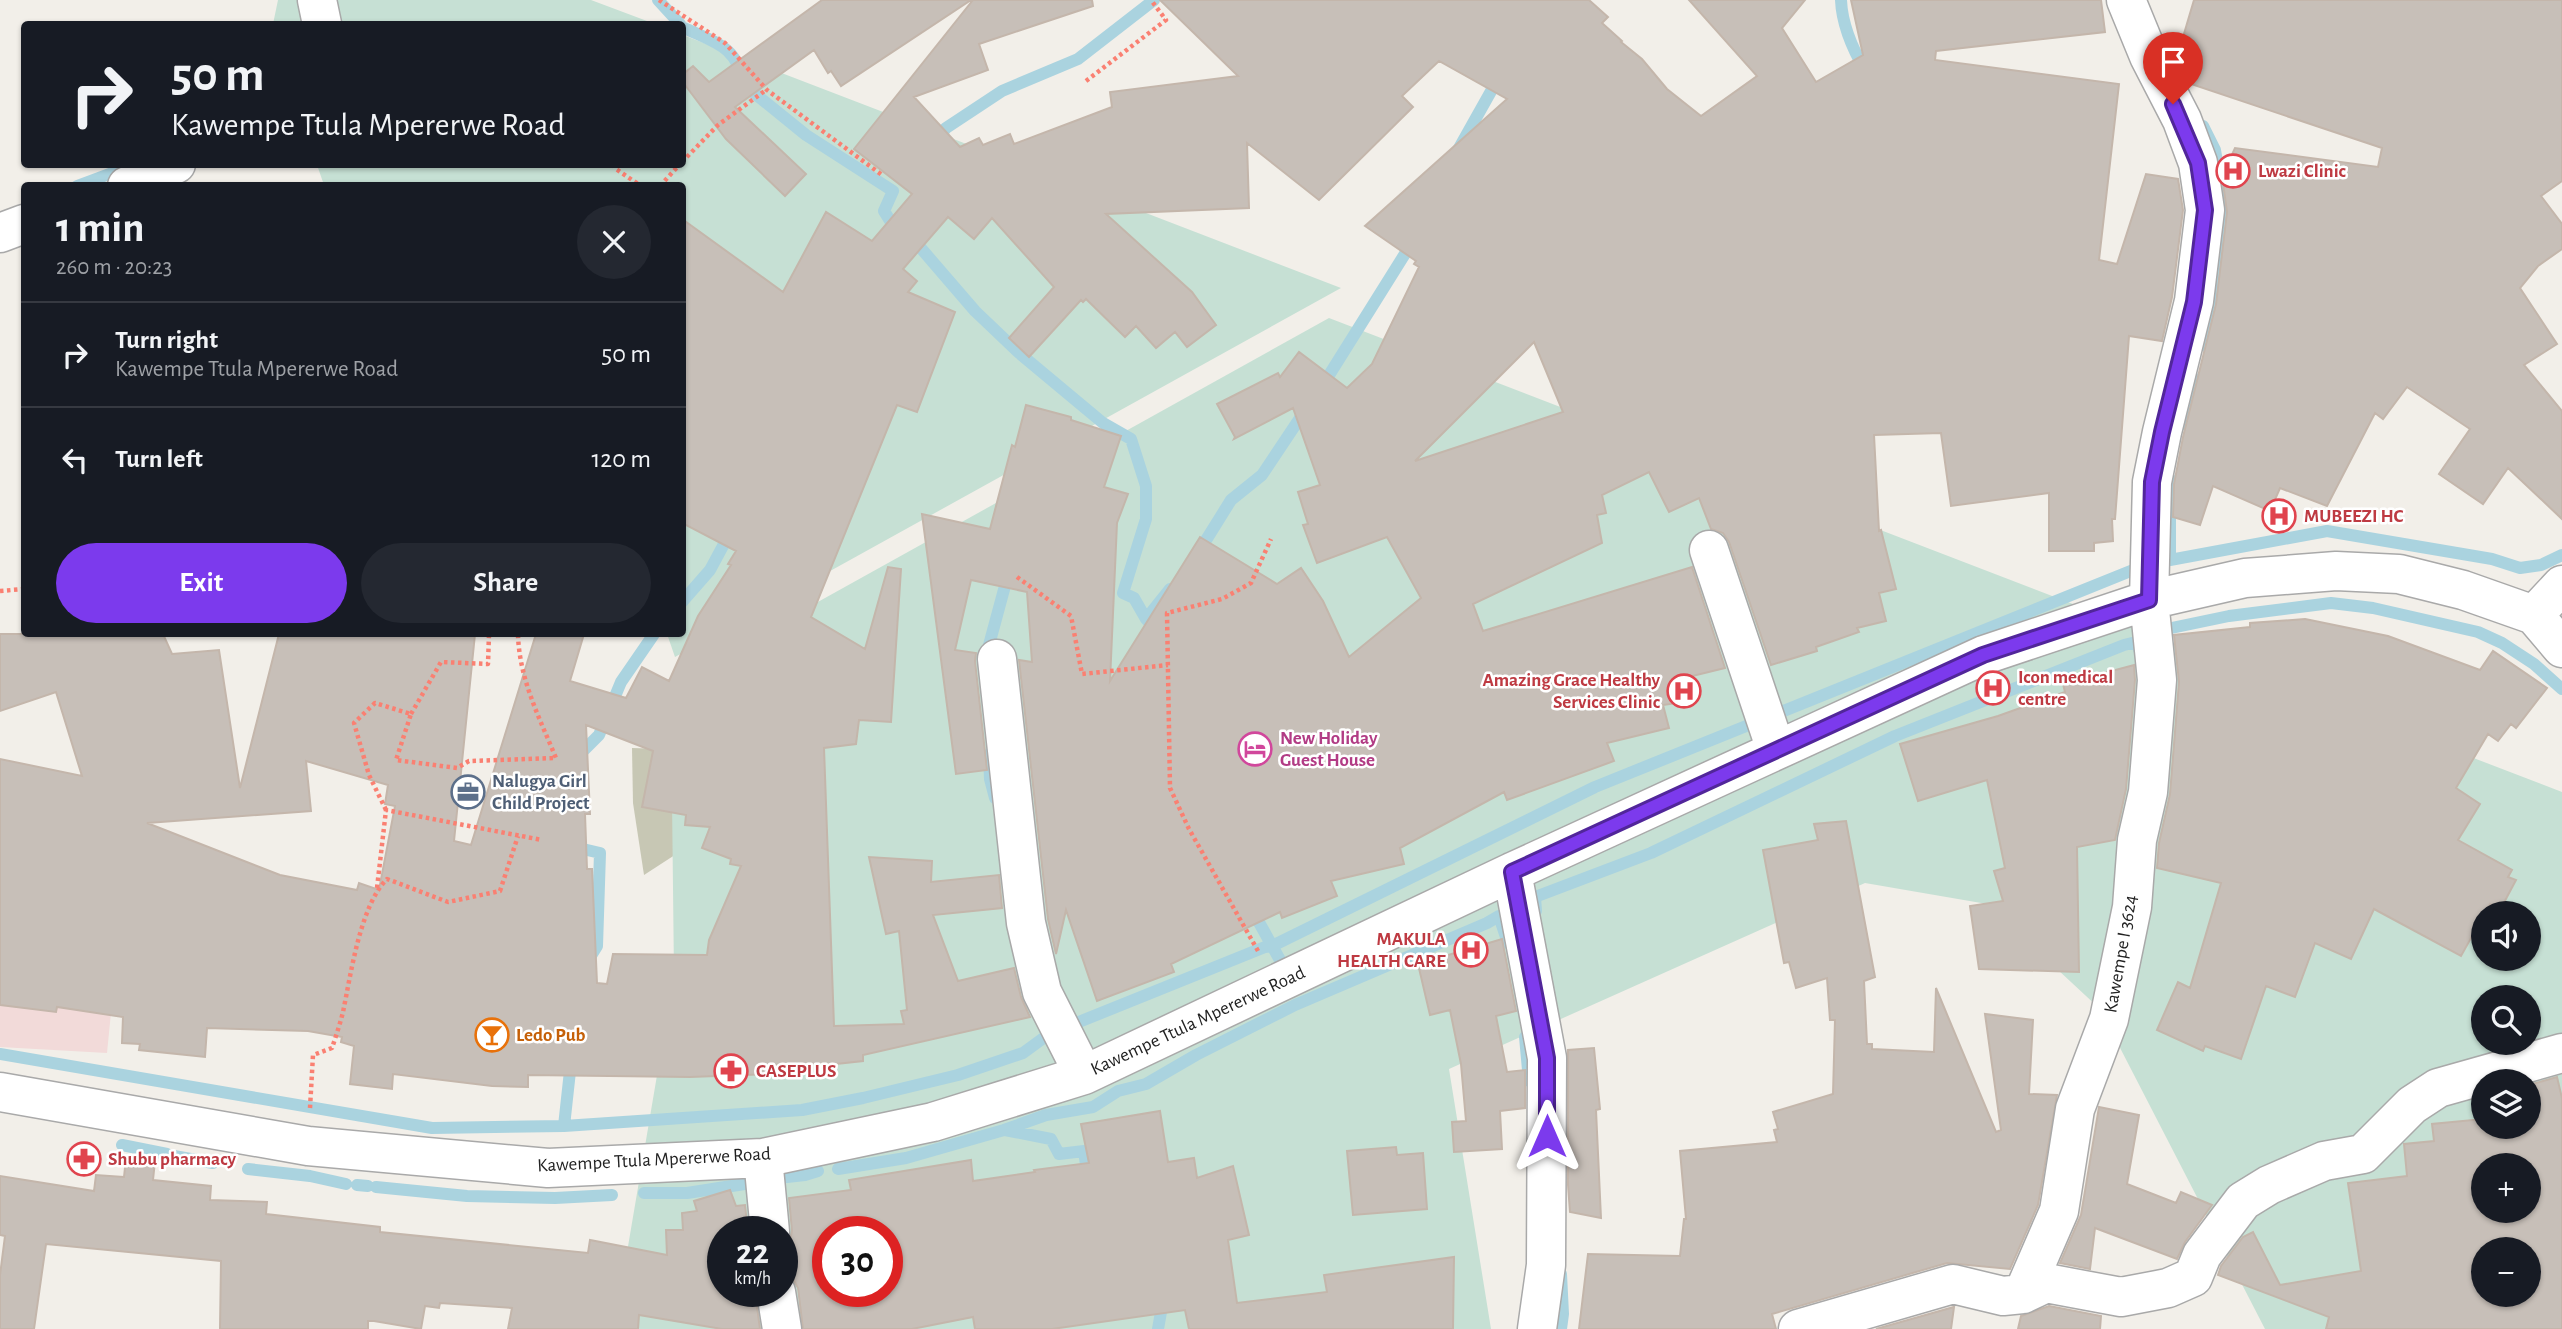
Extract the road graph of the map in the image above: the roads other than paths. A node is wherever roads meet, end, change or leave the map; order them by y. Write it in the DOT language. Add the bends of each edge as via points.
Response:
graph roads {
  1 [pos="317,0"];
  2 [pos="2126,0"];
  3 [pos="322,21"];
  4 [pos="167,168"];
  5 [pos="136,182"];
  6 [pos="21,225"];
  7 [pos="0,233"];
  8 [pos="1709,550"];
  9 [pos="2562,585"];
  10 [pos="2149,600"];
  11 [pos="2534,615"];
  12 [pos="2562,648"];
  13 [pos="997,659"];
  14 [pos="1776,750"];
  15 [pos="1512,872"];
  16 [pos="2562,1053"];
  17 [pos="1084,1075"];
  18 [pos="0,1092"];
  19 [pos="764,1158"];
  20 [pos="768,1216"];
  21 [pos="2023,1294"];
  22 [pos="778,1307"];
  23 [pos="782,1329"];
  24 [pos="1537,1329"];
  25 [pos="1798,1329"];
  1 -- 3 [label="street"];
  2 -- 10 [label="street, Kawempe I 3624" via="2182,120 2198,163 2205,210 2194,302 2152,482"];
  4 -- 5 [label="street"];
  6 -- 7 [label="street"];
  8 -- 14 [label="street"];
  9 -- 11 [label="street"];
  10 -- 11 [label="street, Kawempe Ttula Mpererwe Road" via="2245,578 2361,572 2399,574"];
  10 -- 14 [label="street, Kawempe Ttula Mpererwe Road" via="1983,655"];
  10 -- 21 [label="street, Kawempe I 3624" via="2157,680 2132,907 2109,1019 2075,1109 2060,1211"];
  11 -- 12 [label="street"];
  13 -- 17 [label="street" via="1034,963 1042,992"];
  14 -- 15 [label="street, Kawempe Ttula Mpererwe Road"];
  15 -- 17 [label="street, Kawempe Ttula Mpererwe Road"];
  15 -- 24 [label="street" via="1547,1058 1546,1265"];
  16 -- 21 [label="street" via="2438,1088 2412,1105 2362,1154 2323,1161 2269,1185 2243,1201 2202,1255 2193,1277 2168,1288 2121,1297 2046,1283"];
  17 -- 19 [label="street, Kawempe Ttula Mpererwe Road" via="933,1122"];
  18 -- 19 [label="street, Kawempe Ttula Mpererwe Road" via="308,1146 548,1168"];
  19 -- 20 [label="street"];
  21 -- 25 [label="street" via="2003,1296 1953,1284"];
  22 -- 23 [label="street"];
}
